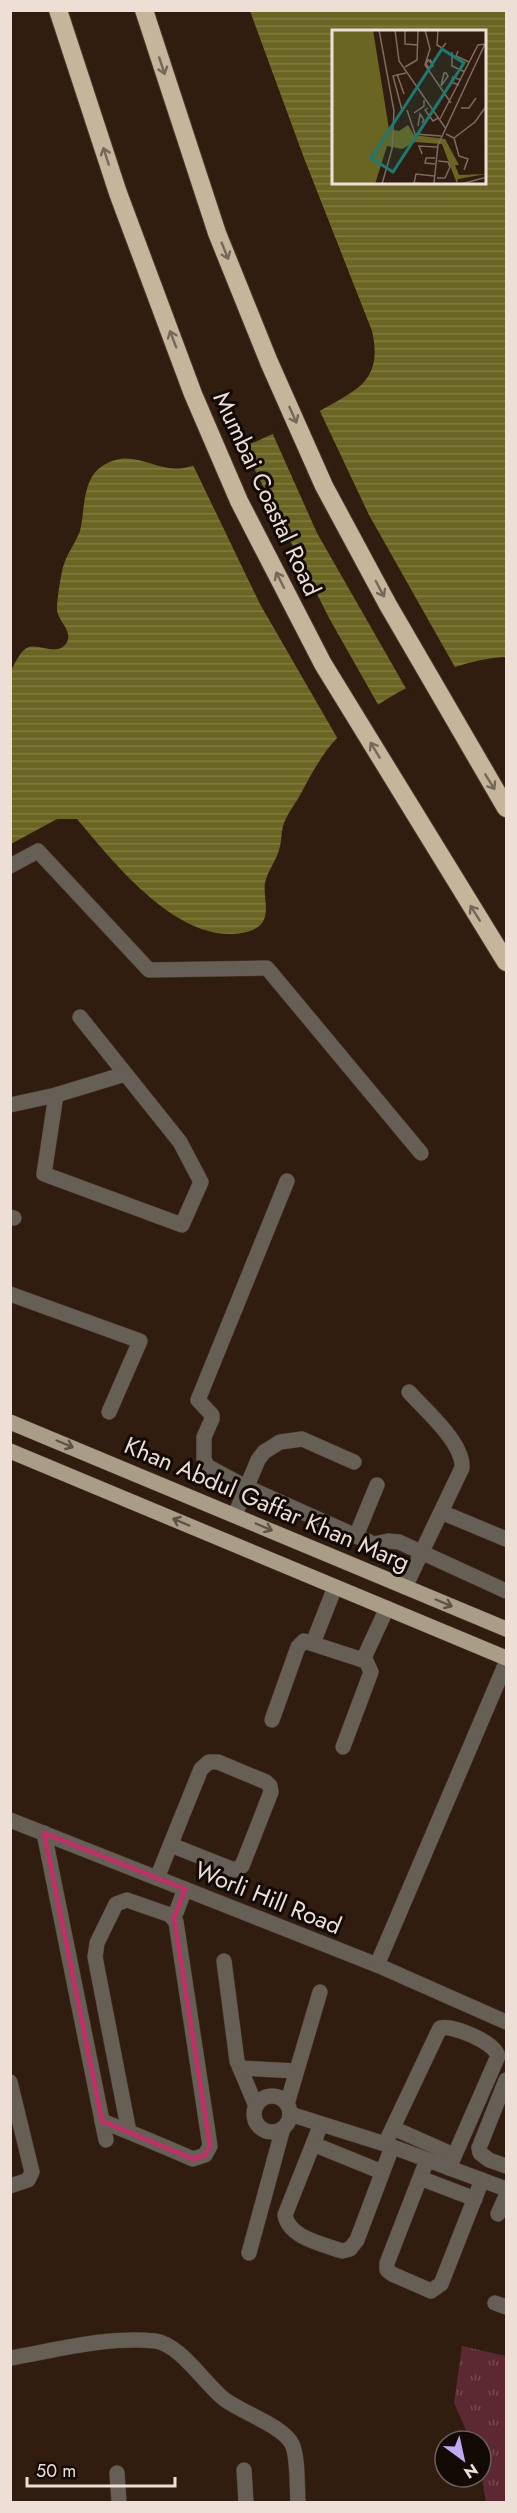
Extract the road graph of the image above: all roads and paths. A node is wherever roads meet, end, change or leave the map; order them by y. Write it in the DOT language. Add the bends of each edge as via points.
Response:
graph roads {
  1 [pos="58,10"];
  2 [pos="144,10"];
  3 [pos="507,808"];
  4 [pos="10,866"];
  5 [pos="507,962"];
  6 [pos="80,1017"];
  7 [pos="125,1074"];
  8 [pos="56,1095"];
  9 [pos="10,1105"];
  10 [pos="421,1153"];
  11 [pos="287,1182"];
  12 [pos="10,1294"];
  13 [pos="409,1392"];
  14 [pos="109,1412"];
  15 [pos="10,1422"];
  16 [pos="10,1451"];
  17 [pos="354,1462"];
  18 [pos="377,1485"];
  19 [pos="246,1487"];
  20 [pos="441,1512"];
  21 [pos="235,1515"];
  22 [pos="356,1536"];
  23 [pos="507,1539"];
  24 [pos="422,1552"];
  25 [pos="336,1587"];
  26 [pos="405,1587"];
  27 [pos="506,1590"];
  28 [pos="387,1608"];
  29 [pos="507,1629"];
  30 [pos="313,1643"];
  31 [pos="507,1658"];
  32 [pos="363,1660"];
  33 [pos="507,1663"];
  34 [pos="272,1720"];
  35 [pos="343,1747"];
  36 [pos="10,1820"];
  37 [pos="44,1833"];
  38 [pos="171,1845"];
  39 [pos="158,1878"];
  40 [pos="185,1889"];
  41 [pos="174,1917"];
  42 [pos="224,1961"];
  43 [pos="377,1965"];
  44 [pos="320,1992"];
  45 [pos="507,2022"];
  46 [pos="240,2068"];
  47 [pos="297,2071"];
  48 [pos="507,2080"];
  49 [pos="10,2082"];
  50 [pos="256,2106"];
  51 [pos="287,2115"];
  52 [pos="102,2121"];
  53 [pos="321,2124"];
  54 [pos="393,2128"];
  55 [pos="129,2132"];
  56 [pos="106,2140"];
  57 [pos="313,2144"];
  58 [pos="388,2145"];
  59 [pos="428,2160"];
  60 [pos="451,2161"];
  61 [pos="502,2165"];
  62 [pos="382,2172"];
  63 [pos="420,2178"];
  64 [pos="486,2182"];
  65 [pos="10,2186"];
  66 [pos="507,2189"];
  67 [pos="507,2196"];
  68 [pos="475,2199"];
  69 [pos="498,2214"];
  70 [pos="249,2253"];
  71 [pos="10,2358"];
  72 [pos="244,2470"];
  73 [pos="117,2474"];
  74 [pos="119,2502"];
  75 [pos="246,2502"];
  76 [pos="298,2502"];
  5 -- 1 [label="highway, Mumbai Coastal Road, one-way" via="323,664 239,501 193,394 118,193"];
  2 -- 3 [label="highway, one-way" via="217,233 324,486 388,605"];
  4 -- 10 [label="street" via="38,851 149,970 267,968"];
  6 -- 7 [label="street"];
  7 -- 8 [label="street"];
  7 -- 8 [label="street" via="180,1142 201,1182 182,1225 44,1174"];
  8 -- 9 [label="street"];
  11 -- 19 [label="street" via="198,1400 212,1415 204,1437 207,1466"];
  12 -- 14 [label="street" via="140,1341"];
  13 -- 20 [label="street" via="457,1446 463,1459"];
  15 -- 21 [label="main road, Khan Abdul Gaffar Khan Marg, one-way"];
  25 -- 16 [label="main road, Khan Abdul Gaffar Khan Marg, one-way"];
  17 -- 19 [label="street" via="302,1439 280,1442 264,1452"];
  18 -- 22 [label="street"];
  19 -- 21 [label="street"];
  19 -- 22 [label="street"];
  20 -- 23 [label="street"];
  20 -- 24 [label="street"];
  21 -- 26 [label="main road, Khan Abdul Gaffar Khan Marg, one-way"];
  22 -- 24 [label="street" via="374,1544 399,1542"];
  24 -- 26 [label="street"];
  24 -- 27 [label="street"];
  25 -- 28 [label="main road, Khan Abdul Gaffar Khan Marg"];
  25 -- 30 [label="street"];
  26 -- 29 [label="main road, Khan Abdul Gaffar Khan Marg, one-way"];
  28 -- 31 [label="main road, Khan Abdul Gaffar Khan Marg"];
  28 -- 32 [label="street"];
  30 -- 32 [label="street"];
  30 -- 34 [label="street" via="304,1641 298,1647"];
  32 -- 35 [label="street" via="371,1672"];
  33 -- 43 [label="street"];
  36 -- 37 [label="street, Worli Hill Road"];
  37 -- 39 [label="street, Worli Hill Road"];
  37 -- 52 [label="street"];
  38 -- 38 [label="street" via="238,1869 271,1792 270,1786 218,1762 209,1762 201,1769"];
  38 -- 39 [label="street"];
  39 -- 40 [label="street, Worli Hill Road"];
  40 -- 41 [label="street"];
  40 -- 43 [label="street, Worli Hill Road"];
  41 -- 55 [label="street" via="127,1899 122,1901 116,1904 94,1950"];
  41 -- 55 [label="street" via="210,2146 206,2155 193,2159"];
  42 -- 46 [label="street"];
  43 -- 45 [label="street, Worli Hill Road"];
  44 -- 47 [label="street"];
  46 -- 47 [label="street"];
  46 -- 50 [label="street"];
  47 -- 51 [label="street"];
  48 -- 61 [label="street" via="479,2148 480,2153"];
  49 -- 65 [label="street" via="32,2172 24,2183"];
  50 -- 51 [label="street" via="261,2099 277,2096"];
  50 -- 51 [label="street" via="256,2122 268,2132"];
  51 -- 53 [label="street"];
  51 -- 70 [label="street"];
  52 -- 55 [label="street"];
  52 -- 56 [label="street"];
  53 -- 57 [label="street"];
  53 -- 58 [label="street"];
  54 -- 58 [label="street"];
  54 -- 60 [label="street"];
  54 -- 60 [label="street" via="440,2028 448,2026 492,2045 498,2056"];
  57 -- 62 [label="street"];
  57 -- 62 [label="street" via="285,2215 296,2233 323,2244 342,2251 357,2240"];
  58 -- 59 [label="street"];
  58 -- 62 [label="street"];
  59 -- 60 [label="street"];
  59 -- 63 [label="street"];
  60 -- 64 [label="street"];
  61 -- 64 [label="street"];
  63 -- 68 [label="street"];
  63 -- 68 [label="street" via="387,2270 431,2291 441,2284"];
  64 -- 66 [label="street"];
  64 -- 68 [label="street"];
  67 -- 69 [label="street"];
  71 -- 76 [label="street" via="115,2341 171,2346 226,2400 285,2435 293,2449"];
  72 -- 75 [label="street"];
  73 -- 74 [label="street"];
}
